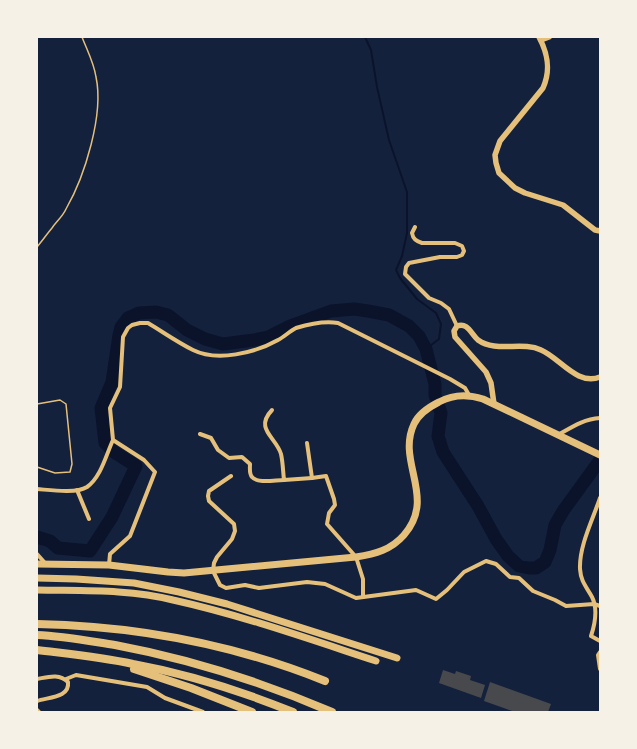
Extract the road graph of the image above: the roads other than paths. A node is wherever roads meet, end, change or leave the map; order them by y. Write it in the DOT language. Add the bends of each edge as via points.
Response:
graph roads {
  1 [pos="549,37"];
  2 [pos="540,38"];
  3 [pos="415,228"];
  4 [pos="600,231"];
  5 [pos="457,326"];
  6 [pos="600,377"];
  7 [pos="469,396"];
  8 [pos="494,404"];
  9 [pos="272,410"];
  10 [pos="600,418"];
  11 [pos="200,434"];
  12 [pos="558,435"];
  13 [pos="113,440"];
  14 [pos="307,443"];
  15 [pos="600,455"];
  16 [pos="231,476"];
  17 [pos="312,478"];
  18 [pos="284,480"];
  19 [pos="37,488"];
  20 [pos="78,490"];
  21 [pos="600,498"];
  22 [pos="89,519"];
  23 [pos="37,554"];
  24 [pos="356,557"];
  25 [pos="41,563"];
  26 [pos="109,565"];
  27 [pos="213,571"];
  28 [pos="37,578"];
  29 [pos="37,590"];
  30 [pos="363,597"];
  31 [pos="594,604"];
  32 [pos="600,606"];
  33 [pos="37,624"];
  34 [pos="37,635"];
  35 [pos="600,641"];
  36 [pos="37,650"];
  37 [pos="600,652"];
  38 [pos="85,656"];
  39 [pos="397,658"];
  40 [pos="376,661"];
  41 [pos="600,669"];
  42 [pos="37,679"];
  43 [pos="66,679"];
  44 [pos="325,680"];
  45 [pos="37,701"];
  46 [pos="203,712"];
  47 [pos="252,712"];
  48 [pos="293,712"];
  49 [pos="332,712"];
  1 -- 2 [label="street"];
  2 -- 4 [label="street" via="547,57 545,83 500,141 495,155 499,173 515,188 563,205 595,230"];
  3 -- 5 [label="street" via="413,237 422,243 455,243 462,246 462,255 409,263 405,271 429,298 449,309"];
  5 -- 6 [label="street" via="466,326 478,340 489,345 540,349 581,377"];
  5 -- 8 [label="street" via="454,331 455,337 486,372 491,383"];
  7 -- 8 [label="highway"];
  7 -- 13 [label="street" via="466,388 450,379 338,323 329,321 295,329 260,348 215,356 194,351 148,323 140,323 128,328 123,337 120,387 110,408"];
  7 -- 24 [label="highway" via="445,399 422,412 414,424 409,452 418,500 412,525 394,545 374,554"];
  8 -- 12 [label="highway"];
  9 -- 18 [label="street" via="266,420 266,430 281,454"];
  10 -- 12 [label="street" via="579,423"];
  11 -- 18 [label="street" via="211,438 218,450 229,458 242,457 250,464 252,477 258,480"];
  12 -- 15 [label="highway"];
  13 -- 20 [label="street" via="95,478 86,487"];
  13 -- 26 [label="street" via="144,460 155,472 130,536 110,554"];
  14 -- 17 [label="street"];
  16 -- 27 [label="street" via="209,491 208,496 208,501 234,524 235,531 232,539 217,556"];
  17 -- 18 [label="street"];
  17 -- 24 [label="street" via="326,476 335,505 329,513 327,524"];
  19 -- 20 [label="street" via="56,491"];
  20 -- 22 [label="street"];
  21 -- 31 [label="street" via="581,552 580,569 583,583"];
  23 -- 25 [label="street"];
  24 -- 27 [label="highway"];
  24 -- 30 [label="street" via="363,579"];
  25 -- 26 [label="highway"];
  26 -- 27 [label="highway" via="184,573"];
  27 -- 30 [label="street" via="220,585 226,588 245,585 259,588 307,582 325,584 356,598"];
  28 -- 39 [label="highway" via="134,583 179,592 227,604"];
  29 -- 40 [label="highway" via="124,593 172,599 273,627"];
  30 -- 31 [label="street" via="416,590 436,599 464,572 486,561 496,564 510,576 519,578 534,591 566,606"];
  31 -- 32 [label="street"];
  31 -- 35 [label="street" via="596,613 591,636"];
  33 -- 44 [label="highway" via="125,630 205,643"];
  34 -- 49 [label="highway" via="89,641 183,659 273,688"];
  36 -- 38 [label="highway"];
  37 -- 41 [label="street"];
  38 -- 47 [label="highway" via="160,677"];
  38 -- 48 [label="highway" via="180,674 222,686"];
  42 -- 43 [label="street" via="58,676"];
  43 -- 45 [label="street" via="69,687 66,691"];
  43 -- 46 [label="street" via="76,675 147,687 165,698"];
}
